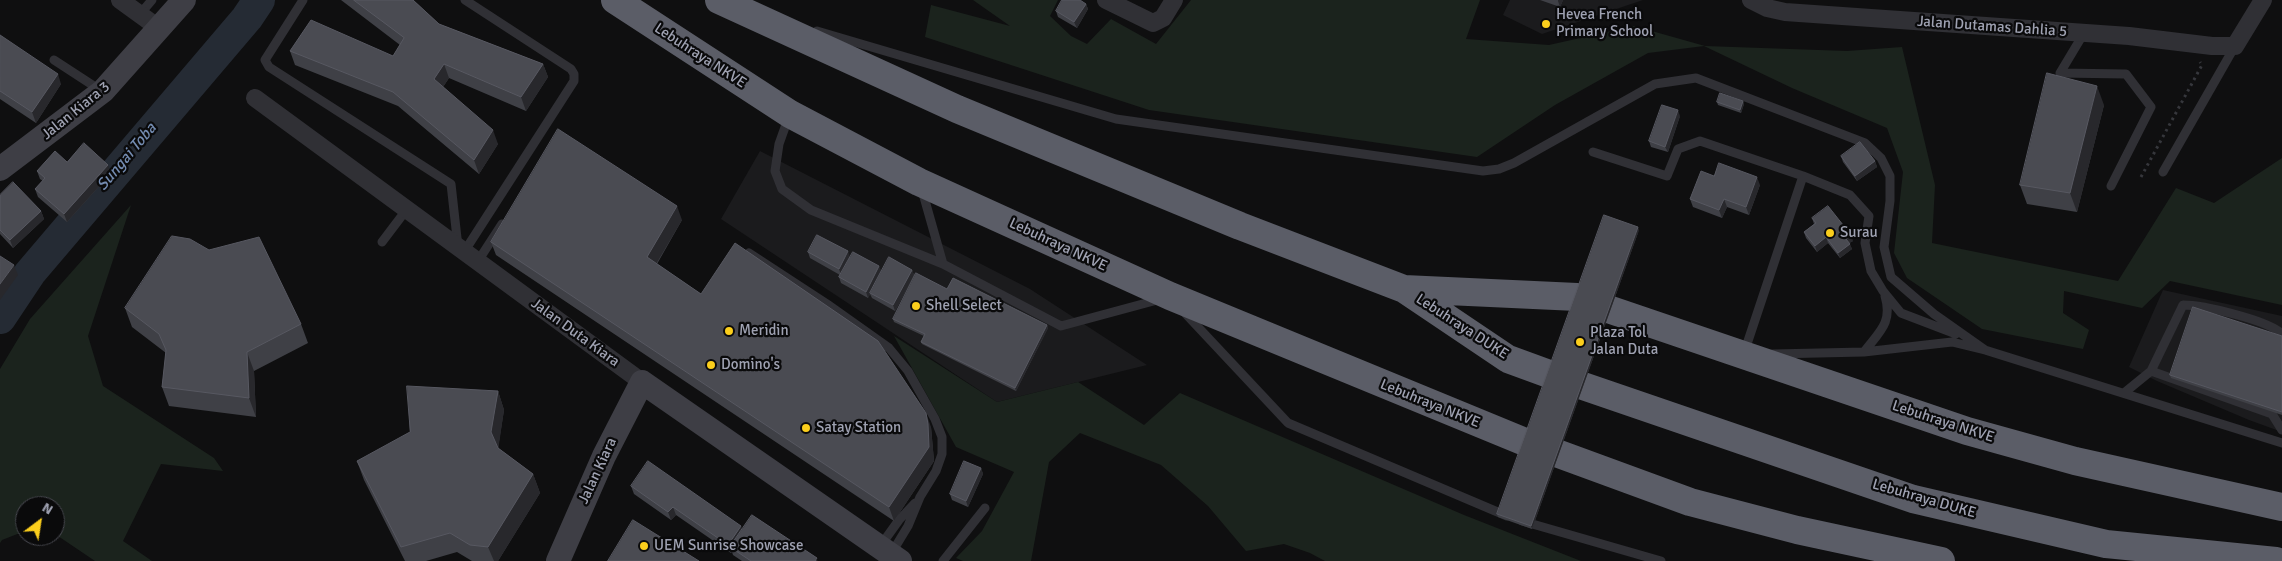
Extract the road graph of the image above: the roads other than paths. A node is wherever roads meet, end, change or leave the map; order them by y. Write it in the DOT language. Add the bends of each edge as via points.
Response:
graph roads {
  1 [pos="120,0"];
  2 [pos="152,0"];
  3 [pos="184,0"];
  4 [pos="303,0"];
  5 [pos="465,0"];
  6 [pos="615,0"];
  7 [pos="1106,0"];
  8 [pos="1174,0"];
  9 [pos="1751,0"];
  10 [pos="2263,0"];
  11 [pos="727,4"];
  12 [pos="140,14"];
  13 [pos="802,27"];
  14 [pos="160,28"];
  15 [pos="811,30"];
  16 [pos="2084,33"];
  17 [pos="2236,46"];
  18 [pos="54,60"];
  19 [pos="103,91"];
  20 [pos="255,98"];
  21 [pos="790,114"];
  22 [pos="1593,152"];
  23 [pos="0,169"];
  24 [pos="2162,172"];
  25 [pos="1803,176"];
  26 [pos="920,182"];
  27 [pos="2111,186"];
  28 [pos="406,209"];
  29 [pos="506,217"];
  30 [pos="382,242"];
  31 [pos="467,253"];
  32 [pos="744,260"];
  33 [pos="943,264"];
  34 [pos="1404,289"];
  35 [pos="1884,291"];
  36 [pos="1170,296"];
  37 [pos="1577,297"];
  38 [pos="1611,310"];
  39 [pos="2282,334"];
  40 [pos="1968,338"];
  41 [pos="1985,350"];
  42 [pos="1864,352"];
  43 [pos="1744,355"];
  44 [pos="2151,371"];
  45 [pos="1550,374"];
  46 [pos="642,382"];
  47 [pos="1583,386"];
  48 [pos="2124,393"];
  49 [pos="2273,409"];
  50 [pos="2282,418"];
  51 [pos="2282,430"];
  52 [pos="1525,442"];
  53 [pos="2282,443"];
  54 [pos="1559,454"];
  55 [pos="920,497"];
  56 [pos="2282,507"];
  57 [pos="985,508"];
  58 [pos="890,554"];
  59 [pos="558,561"];
  60 [pos="943,561"];
  61 [pos="1661,561"];
  62 [pos="1941,561"];
  63 [pos="2276,561"];
  1 -- 12 [label="street"];
  2 -- 12 [label="lane"];
  3 -- 14 [label="main road, Jalan Kiara 3"];
  4 -- 31 [label="lane" via="265,60 269,67 451,184"];
  5 -- 31 [label="lane" via="574,74 574,81"];
  6 -- 21 [label="highway, Lebuhraya NKVE"];
  7 -- 8 [label="street" via="1152,23 1163,18"];
  9 -- 16 [label="street, Jalan Dutamas Dahlia 5" via="1785,12"];
  10 -- 17 [label="street"];
  11 -- 13 [label="lane"];
  11 -- 34 [label="highway" via="958,110 1240,226"];
  12 -- 14 [label="street"];
  14 -- 19 [label="main road, Jalan Kiara 3"];
  15 -- 40 [label="lane" via="1116,119 1483,171 1514,163 1655,84 1696,78 1865,143 1881,158 1890,176 1884,247 1891,276 1934,314"];
  16 -- 17 [label="street, Jalan Dutamas Dahlia 5"];
  16 -- 27 [label="lane" via="2060,73 2126,74 2152,107"];
  17 -- 24 [label="lane"];
  18 -- 19 [label="lane"];
  19 -- 23 [label="main road, Jalan Kiara 3"];
  20 -- 28 [label="street, Jalan Duta Kiara"];
  21 -- 26 [label="highway, Lebuhraya NKVE"];
  21 -- 33 [label="lane" via="779,144 775,170 782,189 811,210"];
  22 -- 25 [label="lane" via="1667,176 1678,149 1700,141"];
  25 -- 35 [label="lane" via="1850,195 1869,216 1865,243 1871,271"];
  25 -- 43 [label="lane"];
  26 -- 33 [label="lane"];
  26 -- 36 [label="highway, Lebuhraya NKVE"];
  28 -- 30 [label="lane"];
  28 -- 31 [label="street, Jalan Duta Kiara"];
  29 -- 31 [label="lane"];
  31 -- 46 [label="street, Jalan Duta Kiara"];
  32 -- 55 [label="lane" via="749,253 828,304 889,348 908,371 919,390 942,454"];
  33 -- 36 [label="lane" via="1061,326"];
  34 -- 37 [label="highway"];
  34 -- 45 [label="highway, Lebuhraya DUKE" via="1508,359"];
  35 -- 40 [label="lane" via="1901,313"];
  35 -- 42 [label="lane" via="1889,308 1888,321"];
  36 -- 52 [label="highway, Lebuhraya NKVE"];
  36 -- 61 [label="lane" via="1288,423 1516,520"];
  38 -- 43 [label="highway, Lebuhraya NKVE"];
  39 -- 44 [label="lane" via="2241,316 2198,305 2183,305"];
  40 -- 41 [label="lane"];
  41 -- 42 [label="lane" via="1952,342"];
  41 -- 48 [label="lane"];
  42 -- 43 [label="lane"];
  43 -- 56 [label="highway, Lebuhraya NKVE" via="1967,432 2075,461"];
  44 -- 48 [label="lane"];
  44 -- 49 [label="lane"];
  46 -- 58 [label="main road, Jalan Duta Kiara"];
  46 -- 59 [label="main road, Jalan Kiara" via="604,456"];
  47 -- 63 [label="highway, Lebuhraya DUKE" via="1913,499 2106,544"];
  48 -- 53 [label="lane"];
  49 -- 50 [label="lane"];
  49 -- 51 [label="lane"];
  54 -- 62 [label="highway" via="1690,502 1797,530"];
  55 -- 58 [label="lane" via="908,526"];
  55 -- 58 [label="lane" via="898,520"];
  57 -- 60 [label="lane"];
}
